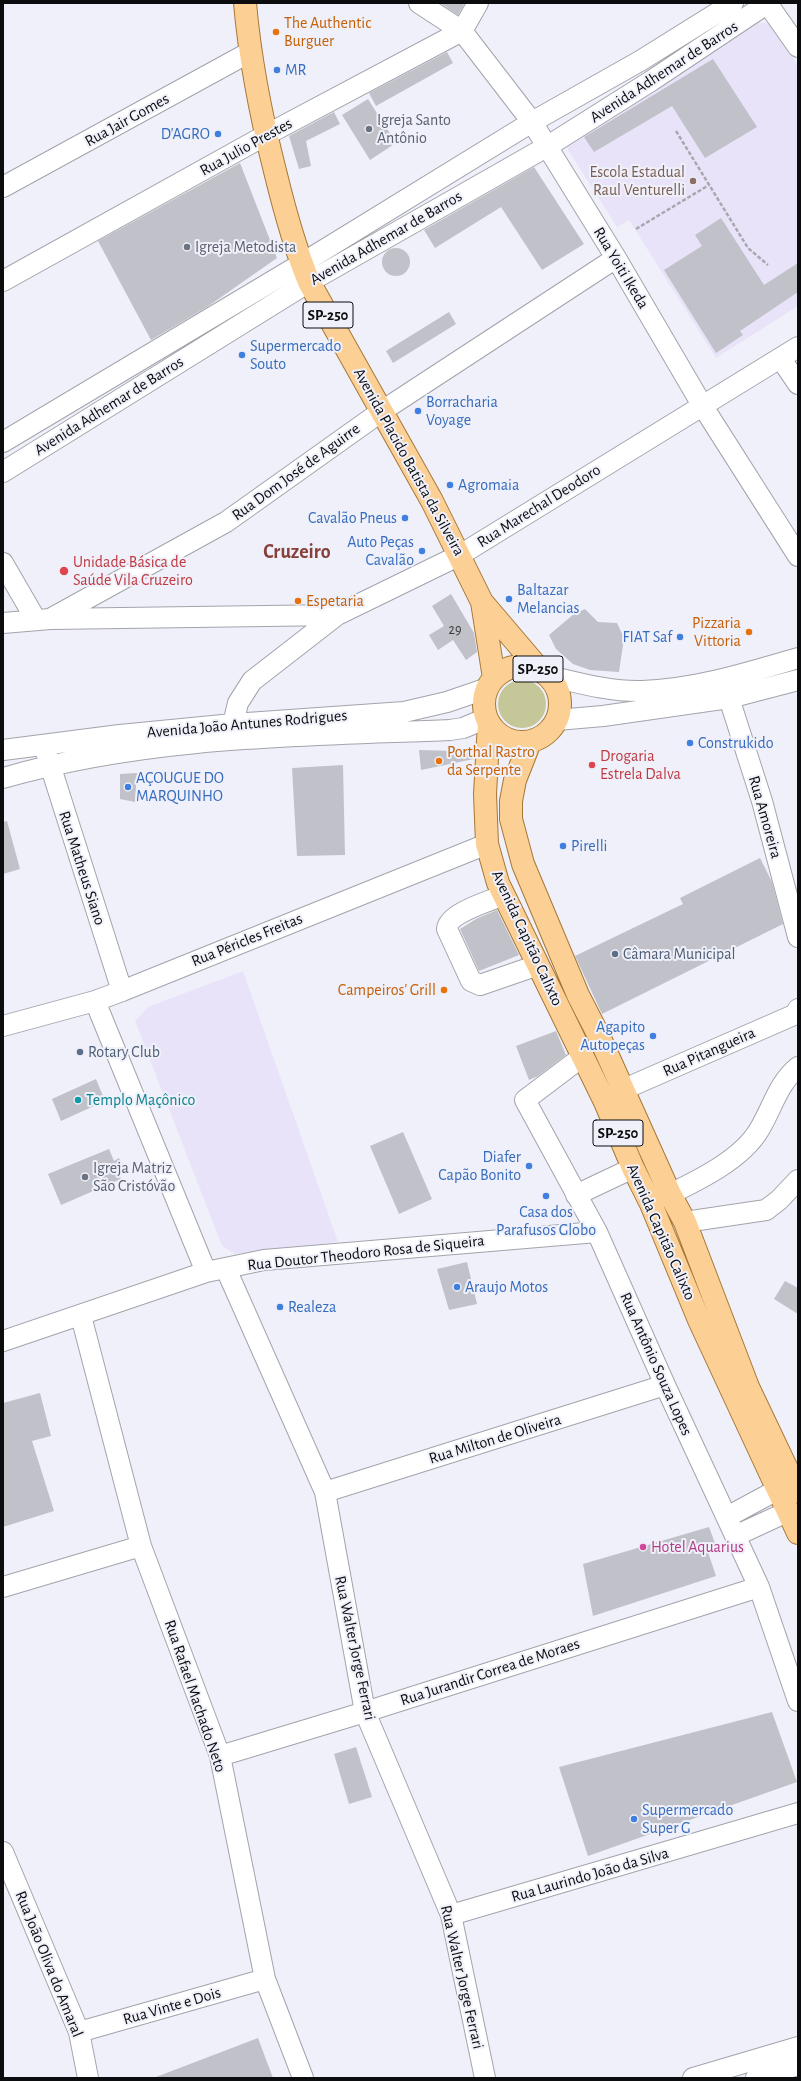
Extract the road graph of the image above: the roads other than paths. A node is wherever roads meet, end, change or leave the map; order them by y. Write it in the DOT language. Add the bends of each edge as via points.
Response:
graph roads {
  1 [pos="245,3"];
  2 [pos="419,3"];
  3 [pos="478,3"];
  4 [pos="733,3"];
  5 [pos="768,3"];
  6 [pos="462,31"];
  7 [pos="798,47"];
  8 [pos="250,52"];
  9 [pos="640,60"];
  10 [pos="651,81"];
  11 [pos="532,122"];
  12 [pos="266,135"];
  13 [pos="548,146"];
  14 [pos="3,187"];
  15 [pos="616,258"];
  16 [pos="305,273"];
  17 [pos="3,281"];
  18 [pos="798,347"];
  19 [pos="781,359"];
  20 [pos="110,378"];
  21 [pos="798,384"];
  22 [pos="121,398"];
  23 [pos="702,405"];
  24 [pos="382,411"];
  25 [pos="3,442"];
  26 [pos="3,472"];
  27 [pos="460,555"];
  28 [pos="798,556"];
  29 [pos="3,563"];
  30 [pos="482,602"];
  31 [pos="336,615"];
  32 [pos="43,620"];
  33 [pos="3,623"];
  34 [pos="798,658"];
  35 [pos="544,673"];
  36 [pos="798,680"];
  37 [pos="491,683"];
  38 [pos="680,696"];
  39 [pos="729,698"];
  40 [pos="557,720"];
  41 [pos="488,721"];
  42 [pos="232,732"];
  43 [pos="530,742"];
  44 [pos="45,744"];
  45 [pos="3,750"];
  46 [pos="49,765"];
  47 [pos="3,778"];
  48 [pos="487,844"];
  49 [pos="504,895"];
  50 [pos="798,937"];
  51 [pos="538,965"];
  52 [pos="122,991"];
  53 [pos="95,1001"];
  54 [pos="797,1012"];
  55 [pos="3,1026"];
  56 [pos="582,1057"];
  57 [pos="798,1067"];
  58 [pos="622,1090"];
  59 [pos="632,1168"];
  60 [pos="798,1180"];
  61 [pos="670,1194"];
  62 [pos="576,1195"];
  63 [pos="685,1222"];
  64 [pos="597,1232"];
  65 [pos="226,1269"];
  66 [pos="206,1272"];
  67 [pos="81,1316"];
  68 [pos="3,1340"];
  69 [pos="665,1385"];
  70 [pos="777,1490"];
  71 [pos="325,1492"];
  72 [pos="798,1492"];
  73 [pos="787,1512"];
  74 [pos="726,1517"];
  75 [pos="798,1534"];
  76 [pos="735,1536"];
  77 [pos="141,1546"];
  78 [pos="3,1587"];
  79 [pos="759,1587"];
  80 [pos="798,1701"];
  81 [pos="365,1712"];
  82 [pos="220,1756"];
  83 [pos="798,1813"];
  84 [pos="3,1852"];
  85 [pos="452,1915"];
  86 [pos="265,1979"];
  87 [pos="79,2032"];
  88 [pos="798,2047"];
  89 [pos="798,2066"];
  90 [pos="88,2078"];
  91 [pos="303,2078"];
  92 [pos="485,2078"];
  93 [pos="693,2078"];
  94 [pos="756,2078"];
  1 -- 8 [label="main road, Avenida Placido Batista da Silveira / SP-250"];
  2 -- 6 [label="street, Rua Yoiti Ikeda"];
  3 -- 6 [label="street"];
  4 -- 9 [label="street, Avenida Adhemar de Barros"];
  5 -- 7 [label="street"];
  5 -- 10 [label="street, Avenida Adhemar de Barros"];
  6 -- 11 [label="street, Rua Yoiti Ikeda"];
  6 -- 12 [label="street, Rua Julio Prestes"];
  8 -- 12 [label="main road, Avenida Placido Batista da Silveira / SP-250"];
  8 -- 14 [label="street, Rua Jair Gomes"];
  9 -- 10 [label="street"];
  9 -- 11 [label="street, Avenida Adhemar de Barros"];
  10 -- 13 [label="street, Avenida Adhemar de Barros"];
  11 -- 13 [label="street, Rua Yoiti Ikeda"];
  11 -- 16 [label="street, Avenida Adhemar de Barros"];
  12 -- 16 [label="main road, Avenida Placido Batista da Silveira / SP-250" via="282,201"];
  12 -- 17 [label="street, Rua Julio Prestes"];
  13 -- 15 [label="street, Rua Yoiti Ikeda"];
  13 -- 16 [label="street, Avenida Adhemar de Barros"];
  15 -- 23 [label="street, Rua Yoiti Ikeda"];
  15 -- 24 [label="street, Rua Dom José de Aguirre"];
  16 -- 20 [label="street, Avenida Adhemar de Barros"];
  16 -- 22 [label="street, Avenida Adhemar de Barros"];
  16 -- 24 [label="main road, Avenida Placido Batista da Silveira / SP-250"];
  18 -- 19 [label="street, Rua Marechal Deodoro"];
  19 -- 21 [label="street"];
  19 -- 23 [label="street, Rua Marechal Deodoro"];
  20 -- 22 [label="street"];
  20 -- 25 [label="street, Avenida Adhemar de Barros"];
  22 -- 26 [label="street, Avenida Adhemar de Barros"];
  23 -- 27 [label="street, Rua Marechal Deodoro"];
  23 -- 28 [label="street, Rua Yoiti Ikeda"];
  24 -- 27 [label="main road, Avenida Placido Batista da Silveira / SP-250"];
  24 -- 32 [label="street, Rua Dom José de Aguirre" via="226,522"];
  27 -- 30 [label="main road, Avenida Placido Batista da Silveira / SP-250"];
  27 -- 31 [label="street, Rua Marechal Deodoro"];
  29 -- 32 [label="street"];
  30 -- 35 [label="main road, Avenida Placido Batista da Silveira / SP-250"];
  30 -- 37 [label="main road, Avenida Placido Batista da Silveira / SP-250"];
  31 -- 32 [label="street"];
  31 -- 42 [label="street, Rua Marechal Deodoro" via="252,681 238,703"];
  32 -- 33 [label="street"];
  34 -- 38 [label="street" via="720,681"];
  35 -- 37 [label="main road, SP-250" via="527,666 515,667 504,671"];
  35 -- 38 [label="street" via="593,686"];
  35 -- 40 [label="main road, SP-250" via="556,686 560,697"];
  36 -- 39 [label="street"];
  37 -- 41 [label="main road, SP-250" via="484,703"];
  37 -- 42 [label="street, Avenida João Antunes Rodrigues / SP-250" via="447,702 404,712"];
  38 -- 39 [label="street"];
  38 -- 40 [label="street" via="603,716"];
  39 -- 50 [label="street, Rua Amoreira" via="762,801"];
  40 -- 43 [label="main road" via="541,738"];
  41 -- 42 [label="street, Avenida João Antunes Rodrigues / SP-250" via="450,730"];
  41 -- 43 [label="main road" via="496,732 506,739"];
  41 -- 48 [label="main road, Avenida Capitão Calixto / SP-250" via="485,794"];
  42 -- 44 [label="street, Avenida João Antunes Rodrigues / SP-250" via="120,735"];
  42 -- 46 [label="street, Avenida João Antunes Rodrigues / SP-250"];
  43 -- 58 [label="main road, Avenida Capitão Calixto / SP-250" via="515,780 511,801 510,814 516,842 535,895"];
  44 -- 45 [label="street, Avenida João Antunes Rodrigues / SP-250"];
  44 -- 46 [label="street, Rua Matheus Siano"];
  46 -- 47 [label="street, Avenida João Antunes Rodrigues / SP-250"];
  46 -- 52 [label="street, Rua Matheus Siano"];
  48 -- 49 [label="main road, Avenida Capitão Calixto / SP-250"];
  48 -- 52 [label="street, Rua Péricles Freitas"];
  49 -- 51 [label="main road, Avenida Capitão Calixto / SP-250"];
  49 -- 51 [label="street" via="461,913 448,923 447,929 471,981 480,985"];
  51 -- 56 [label="main road, Avenida Capitão Calixto / SP-250"];
  52 -- 53 [label="street, Rua Péricles Freitas"];
  53 -- 55 [label="street, Rua Péricles Freitas"];
  53 -- 66 [label="street"];
  54 -- 58 [label="street, Rua Pitangueira"];
  56 -- 59 [label="main road, Avenida Capitão Calixto / SP-250" via="605,1102"];
  56 -- 62 [label="street, Rua Antônio Souza Lopes" via="525,1100"];
  57 -- 61 [label="street" via="777,1093 759,1130 744,1148 700,1180"];
  58 -- 61 [label="main road, Avenida Capitão Calixto / SP-250"];
  59 -- 62 [label="street"];
  59 -- 70 [label="main road, Avenida Capitão Calixto / SP-250" via="651,1204 699,1320"];
  60 -- 63 [label="street" via="766,1210"];
  61 -- 63 [label="main road, Avenida Capitão Calixto / SP-250"];
  62 -- 64 [label="street, Rua Antônio Souza Lopes"];
  63 -- 72 [label="main road, Avenida Capitão Calixto / SP-250" via="748,1387"];
  64 -- 65 [label="street, Rua Doutor Theodoro Rosa de Siqueira" via="264,1260"];
  64 -- 69 [label="street, Rua Antônio Souza Lopes"];
  65 -- 66 [label="street, Rua Doutor Theodoro Rosa de Siqueira"];
  65 -- 71 [label="street, Rua Walter Jorge Ferrari"];
  66 -- 67 [label="street, Rua Doutor Theodoro Rosa de Siqueira"];
  67 -- 68 [label="street, Rua Doutor Theodoro Rosa de Siqueira"];
  67 -- 77 [label="street, Rua Rafael Machado Neto"];
  69 -- 71 [label="street, Rua Milton de Oliveira"];
  69 -- 74 [label="street, Rua Antônio Souza Lopes"];
  70 -- 73 [label="main road, Avenida Capitão Calixto / SP-250"];
  70 -- 74 [label="street"];
  71 -- 81 [label="street, Rua Walter Jorge Ferrari"];
  73 -- 75 [label="main road, Avenida Capitão Calixto / SP-250"];
  73 -- 76 [label="street"];
  74 -- 76 [label="street, Rua Antônio Souza Lopes"];
  76 -- 79 [label="street, Rua Antônio Souza Lopes"];
  77 -- 78 [label="street"];
  77 -- 82 [label="street, Rua Rafael Machado Neto"];
  79 -- 80 [label="street, Rua Antônio Souza Lopes"];
  79 -- 81 [label="street, Rua Jurandir Correa de Moraes"];
  81 -- 82 [label="street, Rua Jurandir Correa de Moraes"];
  81 -- 85 [label="street, Rua Walter Jorge Ferrari"];
  82 -- 86 [label="street, Rua Rafael Machado Neto"];
  83 -- 85 [label="street, Rua Laurindo João da Silva"];
  84 -- 87 [label="street, Rua João Oliva do Amaral"];
  85 -- 92 [label="street, Rua Walter Jorge Ferrari"];
  86 -- 87 [label="street, Rua Vinte e Dois"];
  86 -- 91 [label="street, Rua Rafael Machado Neto"];
  87 -- 90 [label="street, Rua João Oliva do Amaral"];
  88 -- 93 [label="street"];
  89 -- 94 [label="street"];
}
